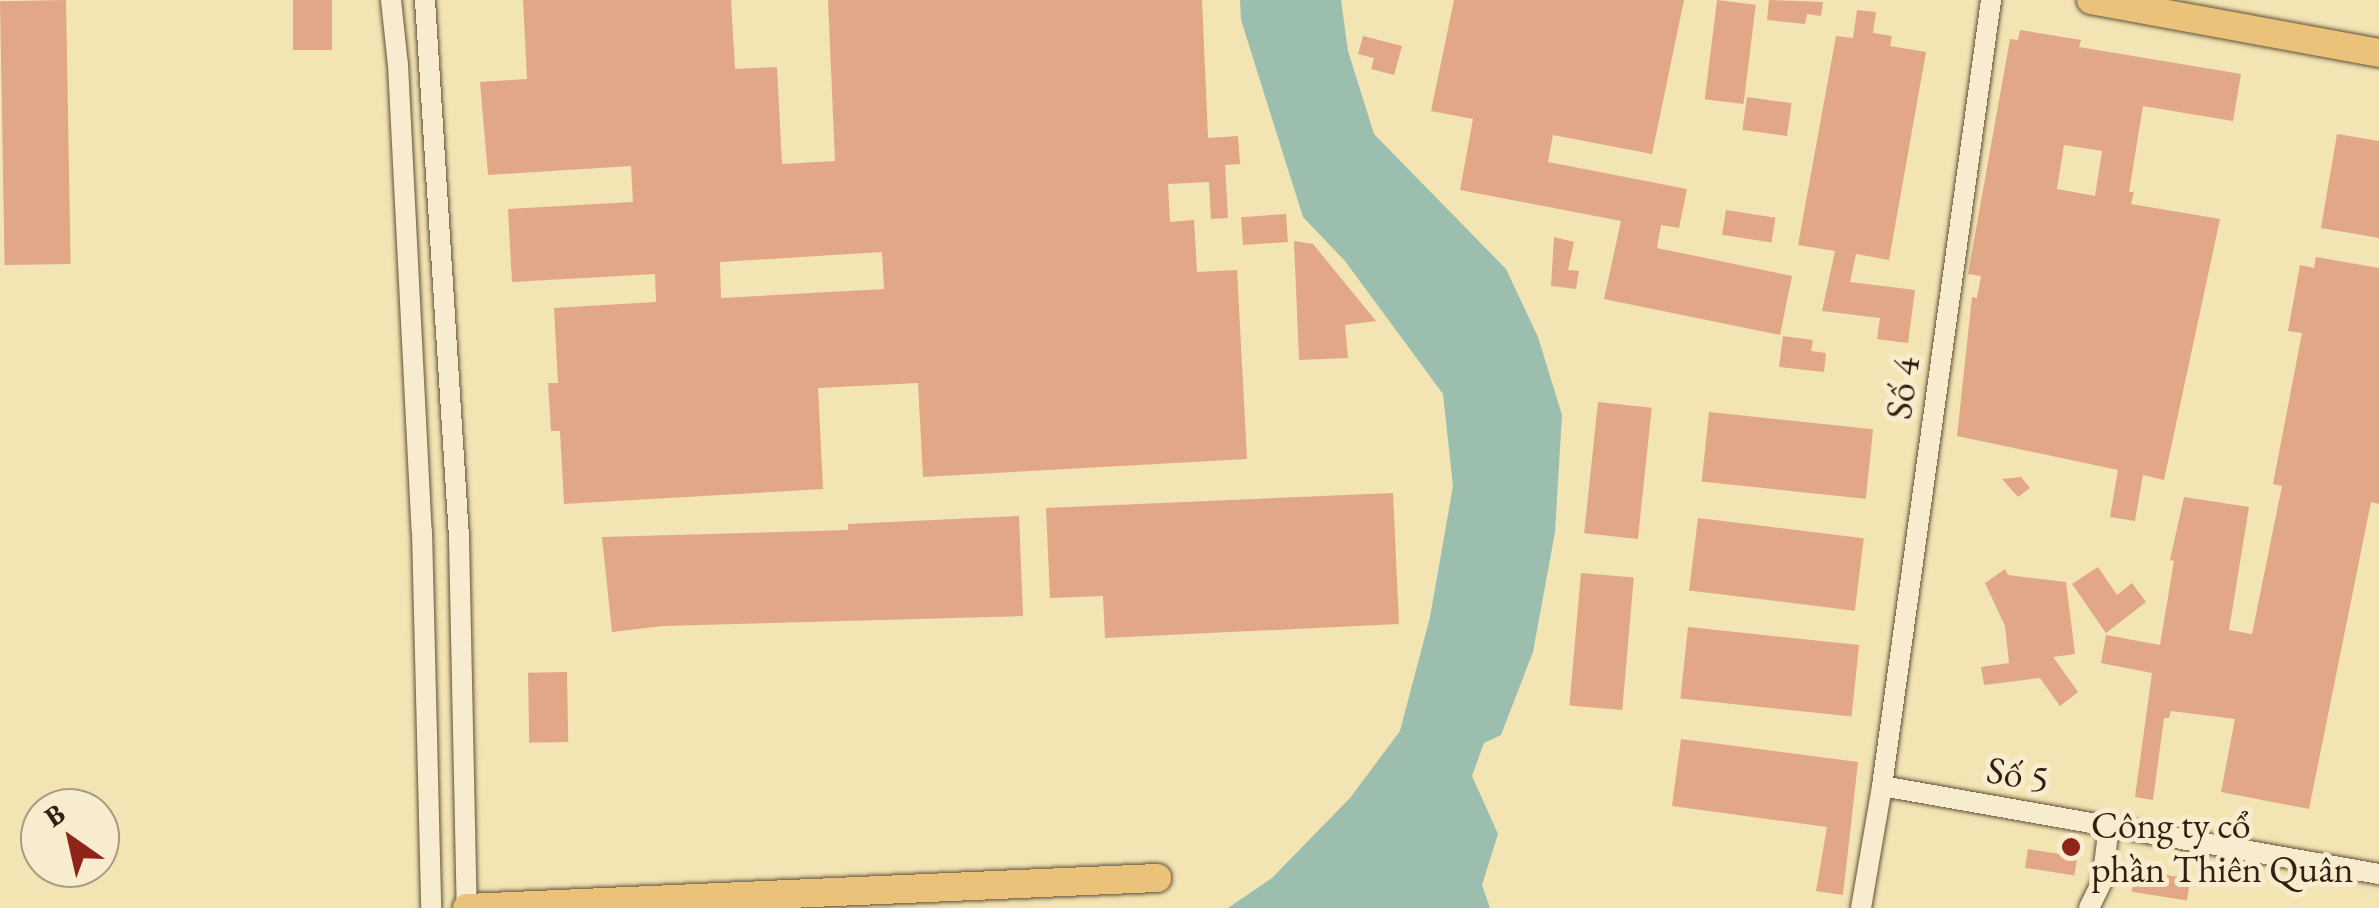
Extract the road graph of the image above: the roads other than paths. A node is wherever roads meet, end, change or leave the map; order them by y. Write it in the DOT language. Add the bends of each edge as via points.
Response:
graph roads {
  1 [pos="391,0"];
  2 [pos="424,0"];
  3 [pos="1991,0"];
  4 [pos="2091,0"];
  5 [pos="2379,54"];
  6 [pos="1882,786"];
  7 [pos="2110,826"];
  8 [pos="2379,874"];
  9 [pos="1157,878"];
  10 [pos="430,908"];
  11 [pos="467,908"];
  12 [pos="1861,908"];
  13 [pos="2089,908"];
  1 -- 10 [label="street" via="422,532"];
  2 -- 11 [label="street" via="459,538"];
  3 -- 6 [label="street, Số 4"];
  4 -- 5 [label="main road"];
  6 -- 7 [label="street, Số 5"];
  6 -- 12 [label="street, Số 4"];
  7 -- 8 [label="street, Số 5"];
  7 -- 13 [label="street" via="2102,881"];
  9 -- 11 [label="main road"];
}
